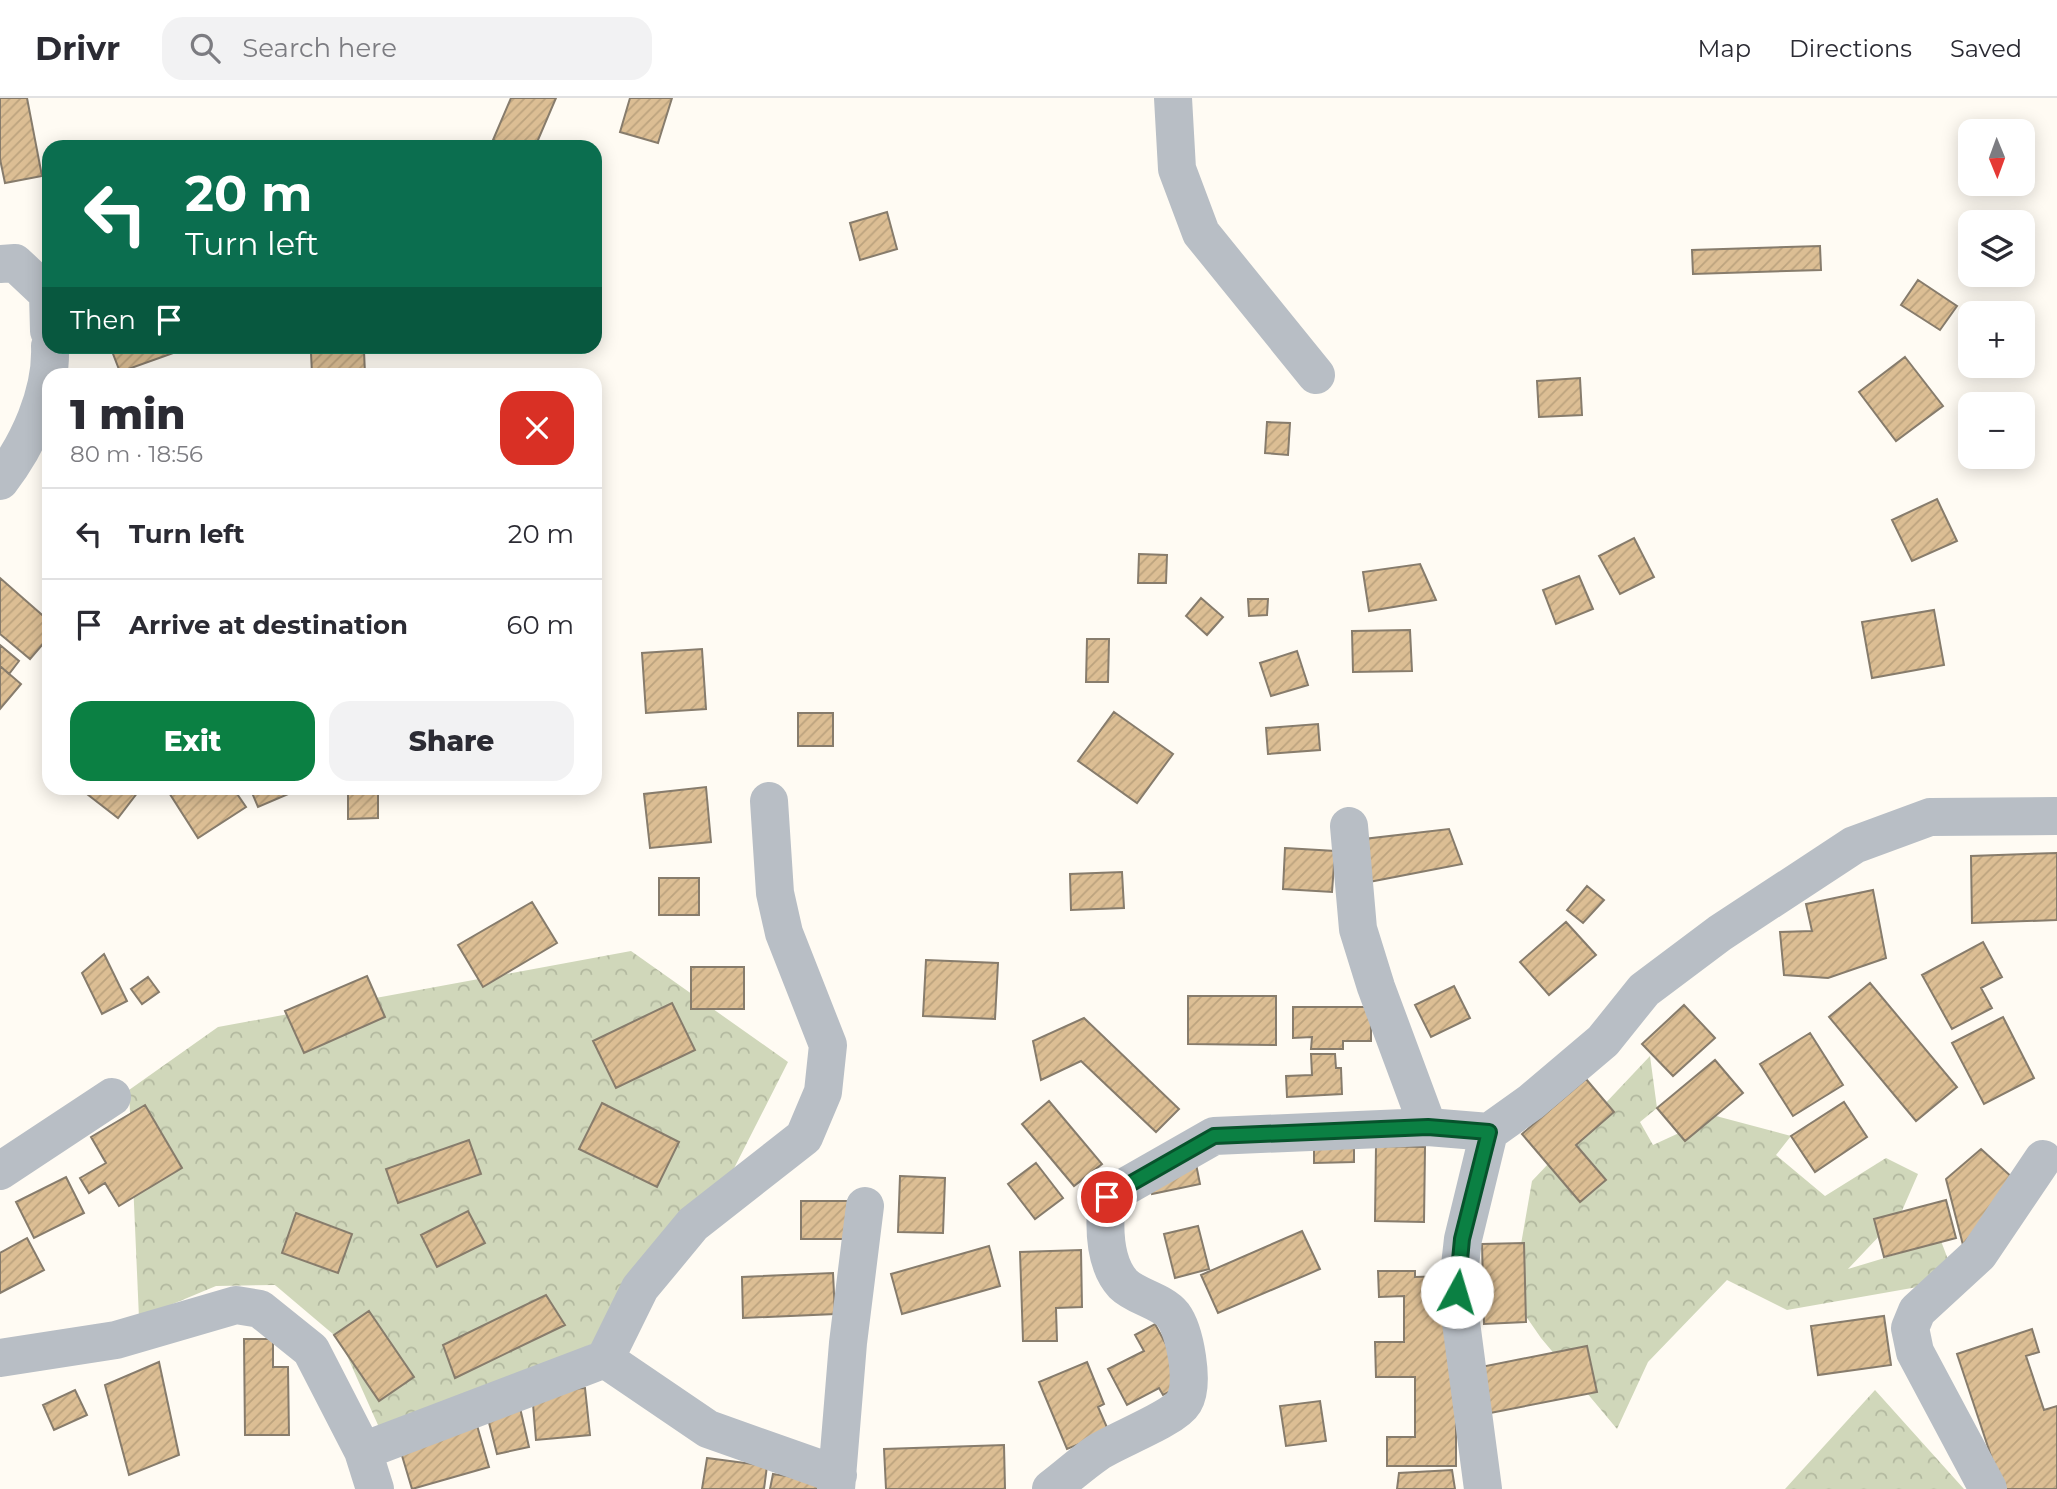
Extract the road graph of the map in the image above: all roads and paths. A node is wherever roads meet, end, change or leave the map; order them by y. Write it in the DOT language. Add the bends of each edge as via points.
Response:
graph roads {
  1 [pos="1173,98"];
  2 [pos="0,264"];
  3 [pos="42,290"];
  4 [pos="1316,374"];
  5 [pos="42,396"];
  6 [pos="0,481"];
  7 [pos="769,801"];
  8 [pos="2057,816"];
  9 [pos="1349,826"];
  10 [pos="112,1097"];
  11 [pos="1428,1127"];
  12 [pos="1489,1132"];
  13 [pos="2043,1159"];
  14 [pos="0,1171"];
  15 [pos="865,1206"];
  16 [pos="0,1358"];
  17 [pos="605,1359"];
  18 [pos="363,1451"];
  19 [pos="837,1482"];
  20 [pos="375,1489"];
  21 [pos="1051,1489"];
  22 [pos="1483,1489"];
  23 [pos="1988,1489"];
  1 -- 4 [label="street" via="1177,169 1201,233"];
  2 -- 3 [label="street" via="15,263"];
  5 -- 6 [label="street" via="38,414"];
  7 -- 17 [label="street" via="775,893 784,933 828,1045 823,1092 804,1137 684,1234 640,1288"];
  8 -- 12 [label="street" via="1930,817 1854,845 1720,933 1644,990 1602,1041"];
  9 -- 11 [label="street" via="1358,929"];
  10 -- 14 [label="street"];
  11 -- 12 [label="street"];
  11 -- 21 [label="street" via="1214,1136 1107,1197 1105,1235 1116,1269 1124,1284 1172,1314 1186,1349 1189,1380 1184,1402 1170,1414 1098,1452"];
  12 -- 22 [label="street" via="1462,1239 1457,1292"];
  13 -- 23 [label="street" via="1979,1254 1917,1311 1910,1328 1914,1352"];
  15 -- 19 [label="street"];
  16 -- 18 [label="street" via="116,1340 236,1305 260,1309 311,1350"];
  17 -- 18 [label="street"];
  17 -- 19 [label="street" via="708,1429"];
  18 -- 20 [label="street"];
}
